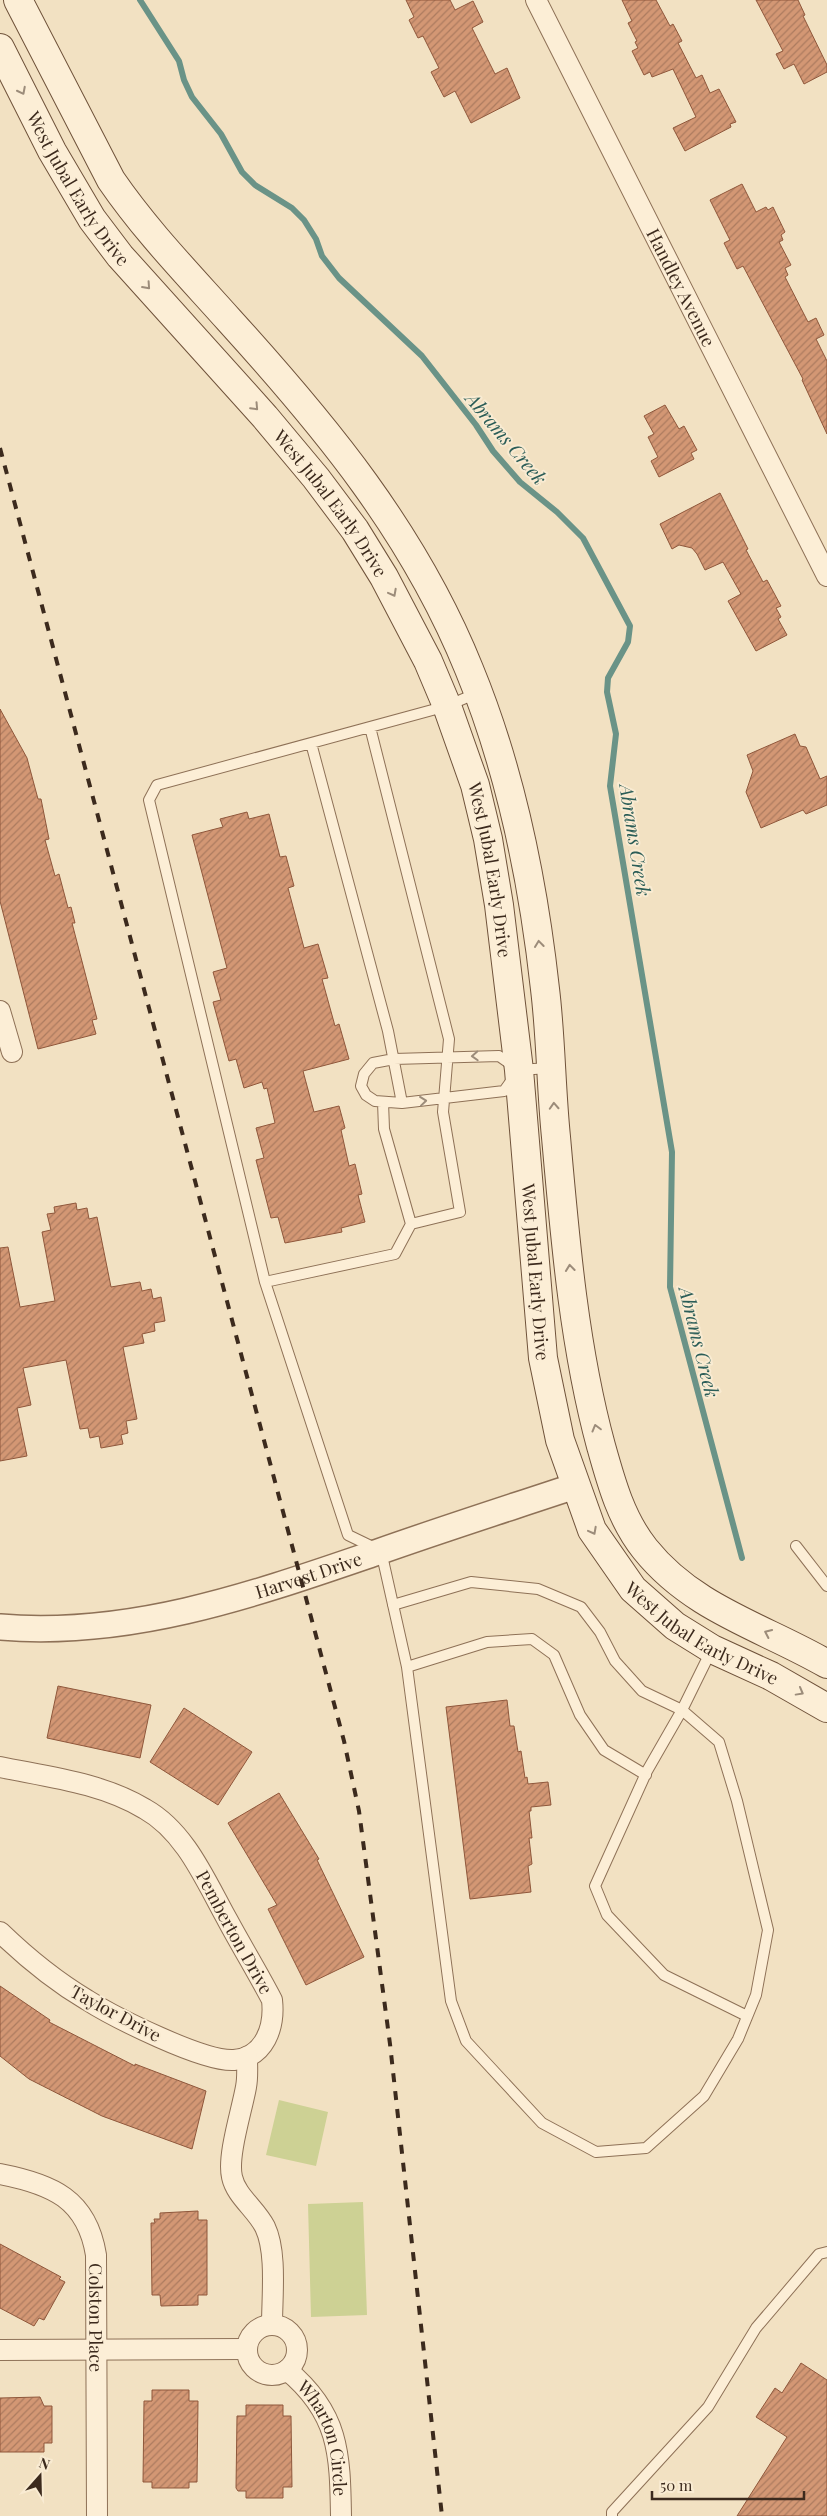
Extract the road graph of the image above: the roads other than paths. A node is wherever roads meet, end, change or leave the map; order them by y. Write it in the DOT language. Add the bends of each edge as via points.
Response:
graph roads {
  1 [pos="18,0"];
  2 [pos="536,0"];
  3 [pos="0,48"];
  4 [pos="827,576"];
  5 [pos="478,693"];
  6 [pos="448,706"];
  7 [pos="370,727"];
  8 [pos="312,743"];
  9 [pos="0,1011"];
  10 [pos="12,1052"];
  11 [pos="448,1058"];
  12 [pos="394,1059"];
  13 [pos="552,1068"];
  14 [pos="519,1070"];
  15 [pos="444,1099"];
  16 [pos="383,1102"];
  17 [pos="402,1103"];
  18 [pos="411,1224"];
  19 [pos="265,1282"];
  20 [pos="609,1475"];
  21 [pos="575,1486"];
  22 [pos="796,1546"];
  23 [pos="381,1551"];
  24 [pos="827,1586"];
  25 [pos="393,1605"];
  26 [pos="0,1627"];
  27 [pos="712,1648"];
  28 [pos="827,1664"];
  29 [pos="407,1666"];
  30 [pos="827,1708"];
  31 [pos="682,1710"];
  32 [pos="0,1767"];
  33 [pos="646,1775"];
  34 [pos="0,1932"];
  35 [pos="747,2016"];
  36 [pos="247,2057"];
  37 [pos="0,2174"];
  38 [pos="827,2252"];
  39 [pos="272,2325"];
  40 [pos="247,2349"];
  41 [pos="0,2350"];
  42 [pos="98,2350"];
  43 [pos="287,2370"];
  44 [pos="97,2516"];
  45 [pos="341,2516"];
  46 [pos="612,2516"];
  1 -- 5 [label="main road, West Jubal Early Drive" via="81,125 130,207 318,421 379,501 441,605"];
  2 -- 4 [label="street, Handley Avenue"];
  3 -- 6 [label="main road, West Jubal Early Drive, one-way" via="52,151 120,256 265,417 355,530 384,577"];
  5 -- 6 [label="lane"];
  13 -- 5 [label="main road, West Jubal Early Drive, one-way" via="546,994 526,862 510,792"];
  6 -- 7 [label="lane"];
  6 -- 14 [label="main road, West Jubal Early Drive" via="475,785 488,839 500,905"];
  7 -- 8 [label="lane"];
  7 -- 11 [label="lane" via="449,1039"];
  8 -- 12 [label="lane"];
  8 -- 19 [label="lane" via="157,785 149,800"];
  9 -- 10 [label="street"];
  11 -- 12 [label="lane"];
  14 -- 11 [label="lane, one-way" via="498,1056"];
  11 -- 15 [label="lane"];
  12 -- 16 [label="lane" via="373,1063 364,1074 361,1086 366,1095"];
  12 -- 17 [label="lane"];
  13 -- 14 [label="lane"];
  20 -- 13 [label="main road, West Jubal Early Drive, one-way" via="592,1414 579,1346 555,1135"];
  14 -- 15 [label="lane" via="504,1091"];
  14 -- 21 [label="main road, West Jubal Early Drive" via="543,1358 560,1440"];
  17 -- 15 [label="lane, one-way"];
  15 -- 18 [label="lane" via="443,1112 460,1212"];
  16 -- 17 [label="lane"];
  16 -- 18 [label="lane" via="384,1129"];
  18 -- 19 [label="lane" via="395,1254"];
  19 -- 23 [label="lane" via="348,1535"];
  20 -- 21 [label="street, Harvest Drive"];
  28 -- 20 [label="main road, West Jubal Early Drive, one-way" via="782,1639 714,1609 668,1575 643,1547 627,1521"];
  21 -- 23 [label="street, Harvest Drive"];
  21 -- 27 [label="main road, West Jubal Early Drive, one-way" via="592,1530 632,1589 675,1626"];
  22 -- 24 [label="lane"];
  23 -- 25 [label="lane"];
  23 -- 26 [label="street, Harvest Drive" via="300,1579 179,1614 135,1623 65,1630"];
  25 -- 29 [label="lane"];
  25 -- 31 [label="lane" via="471,1582 538,1589 581,1607 600,1632 615,1661 642,1691"];
  27 -- 30 [label="main road, West Jubal Early Drive, one-way"];
  27 -- 31 [label="lane"];
  29 -- 33 [label="lane" via="487,1642 532,1639 554,1655 580,1715 604,1750"];
  29 -- 35 [label="lane" via="451,2001 466,2041 542,2124 596,2152 646,2148 704,2096 738,2039"];
  31 -- 33 [label="lane"];
  31 -- 35 [label="lane" via="720,1742 768,1930 756,1995"];
  32 -- 36 [label="street, Pemberton Drive" via="85,1785 118,1796 147,1810 170,1830 185,1848 272,2000 274,2015 270,2030 263,2045"];
  33 -- 35 [label="lane" via="595,1886 607,1915 664,1975"];
  34 -- 36 [label="street, Taylor Drive" via="45,1972 121,2020 175,2044 223,2059"];
  36 -- 39 [label="street" via="247,2084 231,2176 236,2189 258,2214 268,2235 272,2250"];
  37 -- 42 [label="street, Colston Place" via="55,2190 84,2216 96,2255"];
  38 -- 46 [label="lane" via="819,2254 756,2328 708,2407 612,2512"];
  39 -- 40 [label="street" via="252,2335"];
  39 -- 43 [label="street" via="287,2329 296,2342 296,2358"];
  40 -- 42 [label="street"];
  40 -- 43 [label="street" via="252,2364 264,2373"];
  41 -- 42 [label="street"];
  42 -- 44 [label="street, Colston Place"];
  43 -- 45 [label="street, Wharton Circle" via="302,2382 334,2435 340,2455"];
}
